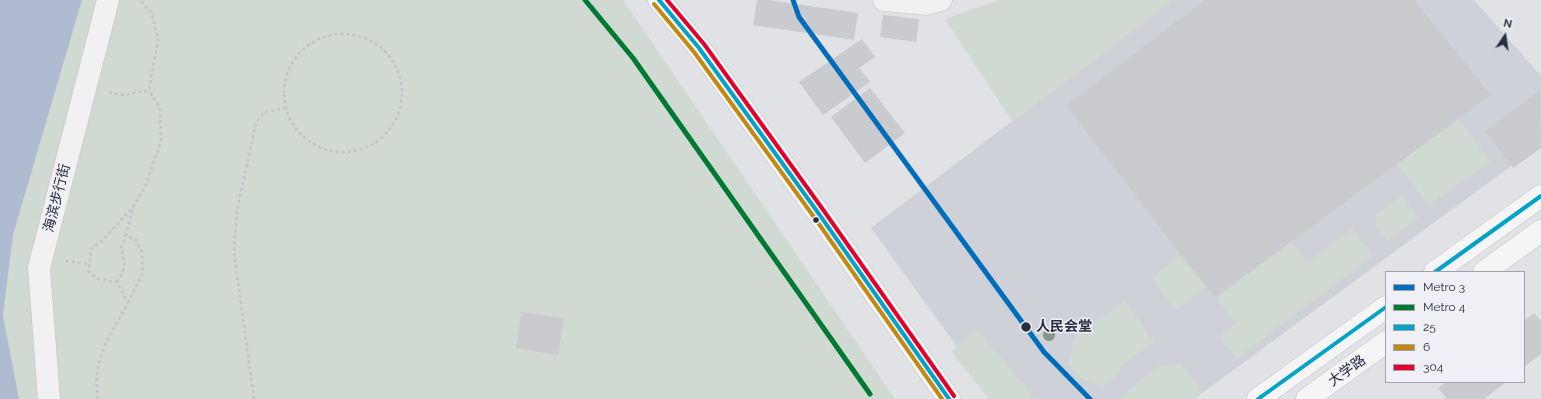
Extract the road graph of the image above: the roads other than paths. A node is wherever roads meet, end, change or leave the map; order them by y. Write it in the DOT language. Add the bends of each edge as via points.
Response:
graph roads {
  1 [pos="108,0"];
  2 [pos="659,0"];
  3 [pos="884,0"];
  4 [pos="941,0"];
  5 [pos="1541,196"];
  6 [pos="1541,231"];
  7 [pos="1436,271"];
  8 [pos="1485,271"];
  9 [pos="1385,308"];
  10 [pos="1385,343"];
  11 [pos="49,399"];
  12 [pos="948,399"];
  13 [pos="1258,399"];
  14 [pos="1307,399"];
  1 -- 11 [label="street, 海滨步行街" via="39,268"];
  2 -- 12 [label="main road" via="699,48"];
  3 -- 4 [label="street" via="928,4"];
  5 -- 7 [label="main road"];
  6 -- 8 [label="main road"];
  9 -- 13 [label="main road, 大学路"];
  10 -- 14 [label="main road, 大学路"];
}
